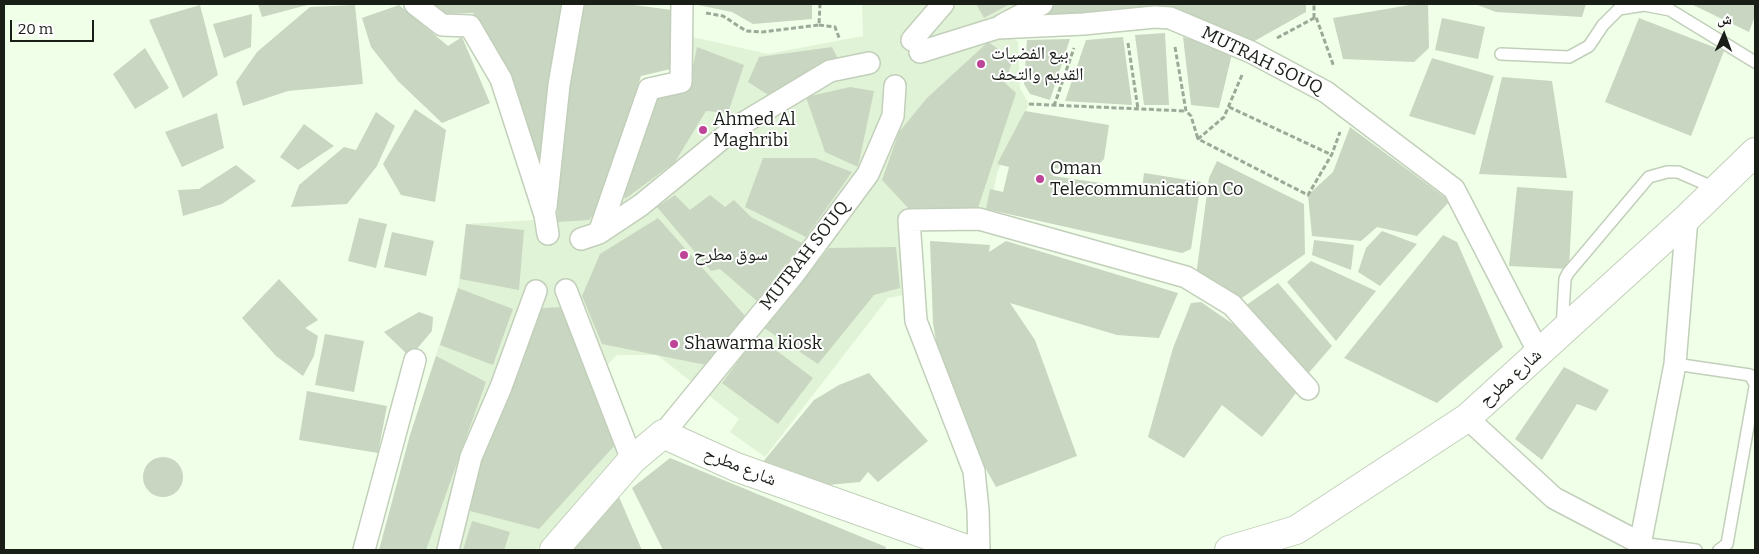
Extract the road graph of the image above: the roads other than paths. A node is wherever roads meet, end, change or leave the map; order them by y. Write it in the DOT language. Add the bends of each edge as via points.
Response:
graph roads {
  1 [pos="415,4"];
  2 [pos="573,4"];
  3 [pos="943,4"];
  4 [pos="1042,4"];
  5 [pos="682,6"];
  6 [pos="997,28"];
  7 [pos="1501,54"];
  8 [pos="1755,62"];
  9 [pos="869,63"];
  10 [pos="895,86"];
  11 [pos="1755,152"];
  12 [pos="1716,189"];
  13 [pos="1687,218"];
  14 [pos="566,290"];
  15 [pos="536,291"];
  16 [pos="1562,332"];
  17 [pos="1539,353"];
  18 [pos="415,360"];
  19 [pos="1675,364"];
  20 [pos="1755,386"];
  21 [pos="1308,389"];
  22 [pos="1467,418"];
  23 [pos="663,434"];
  24 [pos="632,460"];
  25 [pos="1639,547"];
  26 [pos="364,550"];
  27 [pos="448,550"];
  28 [pos="554,550"];
  29 [pos="969,550"];
  30 [pos="979,550"];
  31 [pos="1229,550"];
  32 [pos="1696,550"];
  33 [pos="1720,550"];
  1 -- 2 [label="street" via="442,25 470,26 501,79 546,224 559,85"];
  3 -- 6 [label="street, MUTRAH SOUQ" via="916,46"];
  4 -- 6 [label="street"];
  5 -- 9 [label="street" via="682,82 649,89 590,236 640,205 735,128 830,71"];
  6 -- 17 [label="street, MUTRAH SOUQ" via="1170,18 1251,52 1326,92 1454,189"];
  7 -- 8 [label="lane" via="1569,57 1589,46 1619,9 1644,5 1670,10"];
  10 -- 23 [label="street, MUTRAH SOUQ" via="893,116 868,174 794,274"];
  11 -- 12 [label="main road, شارع مطرح"];
  12 -- 13 [label="main road, شارع مطرح"];
  12 -- 16 [label="lane" via="1678,172 1649,177 1573,265 1565,280"];
  13 -- 16 [label="main road, شارع مطرح"];
  13 -- 19 [label="street"];
  14 -- 24 [label="street"];
  15 -- 27 [label="street" via="471,457"];
  16 -- 17 [label="main road, شارع مطرح"];
  17 -- 22 [label="main road, شارع مطرح"];
  18 -- 26 [label="street"];
  19 -- 20 [label="lane" via="1750,375"];
  19 -- 25 [label="street"];
  20 -- 33 [label="lane" via="1727,544"];
  21 -- 30 [label="street" via="1232,305 1186,277 979,219 909,220 916,321 974,471"];
  22 -- 25 [label="street" via="1554,498"];
  22 -- 31 [label="main road, شارع مطرح" via="1296,530"];
  23 -- 24 [label="main road"];
  23 -- 29 [label="main road, شارع مطرح" via="736,467"];
  24 -- 28 [label="main road"];
  25 -- 32 [label="lane"];
}
